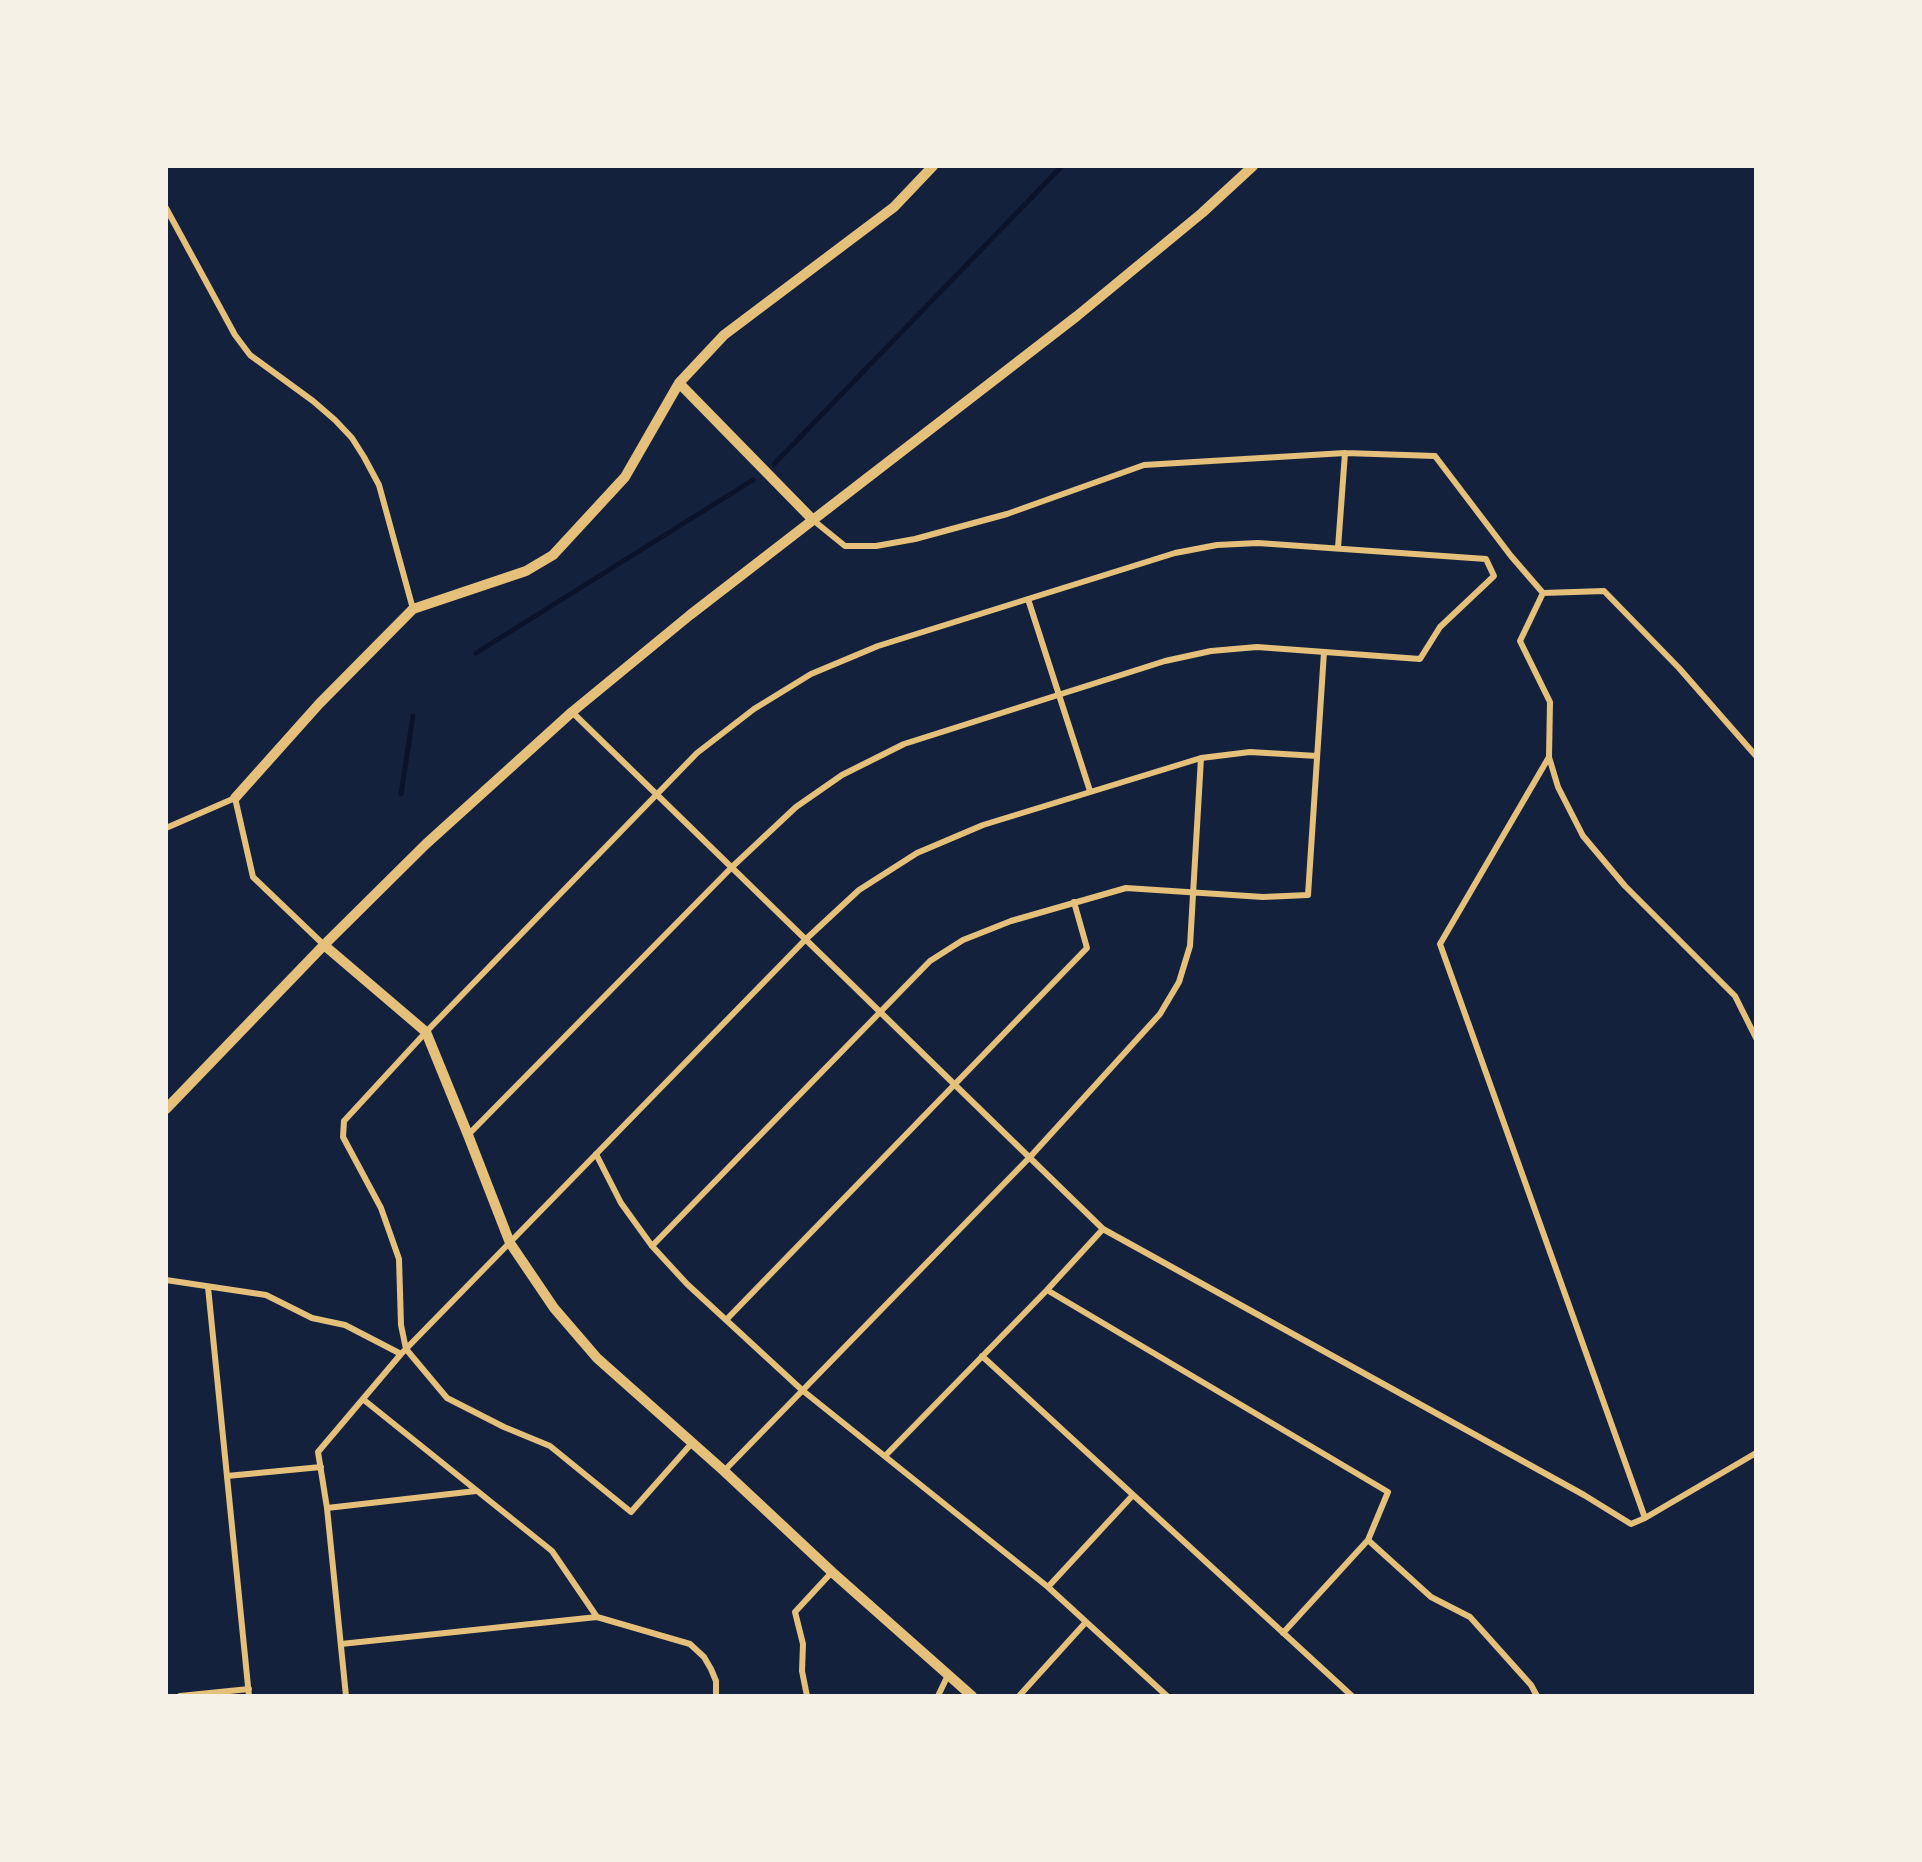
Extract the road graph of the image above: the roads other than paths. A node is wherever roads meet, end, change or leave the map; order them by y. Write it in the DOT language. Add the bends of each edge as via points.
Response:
graph roads {
  1 [pos="933,166"];
  2 [pos="1252,166"];
  3 [pos="166,208"];
  4 [pos="679,383"];
  5 [pos="1345,453"];
  6 [pos="813,520"];
  7 [pos="1338,548"];
  8 [pos="1543,593"];
  9 [pos="1028,598"];
  10 [pos="413,609"];
  11 [pos="1324,652"];
  12 [pos="1058,695"];
  13 [pos="572,711"];
  14 [pos="1317,756"];
  15 [pos="1755,756"];
  16 [pos="1550,757"];
  17 [pos="1201,758"];
  18 [pos="1089,791"];
  19 [pos="657,796"];
  20 [pos="235,798"];
  21 [pos="166,828"];
  22 [pos="732,867"];
  23 [pos="1194,892"];
  24 [pos="1074,902"];
  25 [pos="805,940"];
  26 [pos="324,945"];
  27 [pos="880,1013"];
  28 [pos="426,1032"];
  29 [pos="1755,1038"];
  30 [pos="956,1085"];
  31 [pos="166,1109"];
  32 [pos="468,1135"];
  33 [pos="596,1154"];
  34 [pos="1030,1157"];
  35 [pos="1102,1229"];
  36 [pos="510,1243"];
  37 [pos="652,1246"];
  38 [pos="166,1280"];
  39 [pos="208,1287"];
  40 [pos="1047,1290"];
  41 [pos="726,1320"];
  42 [pos="404,1352"];
  43 [pos="982,1356"];
  44 [pos="802,1390"];
  45 [pos="364,1400"];
  46 [pos="692,1443"];
  47 [pos="1755,1453"];
  48 [pos="885,1456"];
  49 [pos="321,1467"];
  50 [pos="724,1471"];
  51 [pos="227,1476"];
  52 [pos="476,1491"];
  53 [pos="1133,1495"];
  54 [pos="327,1508"];
  55 [pos="1645,1518"];
  56 [pos="1368,1540"];
  57 [pos="832,1572"];
  58 [pos="1048,1587"];
  59 [pos="597,1617"];
  60 [pos="1086,1622"];
  61 [pos="1283,1633"];
  62 [pos="341,1644"];
  63 [pos="948,1676"];
  64 [pos="249,1692"];
  65 [pos="180,1695"];
  66 [pos="346,1695"];
  67 [pos="716,1695"];
  68 [pos="807,1695"];
  69 [pos="938,1695"];
  70 [pos="972,1695"];
  71 [pos="1019,1695"];
  72 [pos="1167,1695"];
  73 [pos="1352,1695"];
  74 [pos="1537,1695"];
  1 -- 4 [label="street" via="894,207 724,335"];
  2 -- 6 [label="street" via="1202,213 1077,316"];
  3 -- 10 [label="street" via="235,335 250,355 335,420 364,457 379,485"];
  4 -- 6 [label="street"];
  4 -- 10 [label="street" via="625,477 553,555 526,571"];
  5 -- 6 [label="street" via="1144,465 1007,514 876,546 844,546"];
  5 -- 7 [label="street"];
  5 -- 8 [label="street" via="1435,456"];
  6 -- 13 [label="street"];
  7 -- 9 [label="street" via="1258,543 1217,545 1175,552"];
  7 -- 11 [label="street" via="1486,559 1494,576 1440,627 1420,658"];
  8 -- 15 [label="street" via="1604,591 1679,668"];
  8 -- 16 [label="street" via="1520,641 1550,702"];
  9 -- 12 [label="street"];
  9 -- 19 [label="street" via="878,646 811,674 754,709 698,753"];
  10 -- 20 [label="street" via="318,704"];
  11 -- 12 [label="street" via="1257,647 1211,651 1165,661"];
  11 -- 14 [label="street"];
  12 -- 18 [label="street"];
  12 -- 22 [label="street" via="904,744 842,775 796,807"];
  13 -- 19 [label="street"];
  13 -- 26 [label="street" via="426,844"];
  14 -- 17 [label="street" via="1250,752"];
  14 -- 23 [label="street" via="1308,895 1263,897"];
  16 -- 29 [label="street" via="1558,787 1583,836 1624,886 1735,996"];
  16 -- 55 [label="street" via="1440,945"];
  17 -- 18 [label="street"];
  17 -- 23 [label="street"];
  18 -- 25 [label="street" via="982,825 917,853 859,890"];
  19 -- 22 [label="street"];
  19 -- 28 [label="street"];
  20 -- 21 [label="street"];
  20 -- 26 [label="street" via="253,877"];
  22 -- 25 [label="street"];
  22 -- 32 [label="street"];
  23 -- 24 [label="street" via="1126,888"];
  23 -- 34 [label="street" via="1190,946 1179,982 1160,1014"];
  24 -- 27 [label="street" via="963,940 930,962"];
  24 -- 30 [label="street" via="1088,948"];
  25 -- 27 [label="street"];
  25 -- 33 [label="street"];
  26 -- 28 [label="street"];
  26 -- 31 [label="street"];
  27 -- 30 [label="street"];
  27 -- 37 [label="street"];
  28 -- 32 [label="street"];
  28 -- 42 [label="street" via="344,1121 343,1137 381,1208 399,1259"];
  30 -- 34 [label="street"];
  30 -- 41 [label="street"];
  32 -- 36 [label="street"];
  33 -- 36 [label="street"];
  33 -- 37 [label="street" via="621,1203"];
  34 -- 35 [label="street"];
  34 -- 44 [label="street"];
  35 -- 40 [label="street"];
  35 -- 55 [label="street" via="1631,1524"];
  36 -- 42 [label="street"];
  36 -- 46 [label="street" via="554,1308 597,1358"];
  37 -- 41 [label="street"];
  38 -- 39 [label="street"];
  39 -- 42 [label="street" via="266,1295 312,1318 345,1325"];
  39 -- 51 [label="street"];
  40 -- 43 [label="street"];
  40 -- 56 [label="street" via="1388,1492"];
  41 -- 44 [label="street"];
  42 -- 45 [label="street"];
  42 -- 46 [label="street" via="447,1398 550,1446 631,1512"];
  43 -- 48 [label="street"];
  43 -- 53 [label="street"];
  44 -- 48 [label="street"];
  44 -- 50 [label="street"];
  45 -- 49 [label="street" via="318,1452"];
  45 -- 52 [label="street"];
  46 -- 50 [label="street"];
  47 -- 55 [label="street"];
  48 -- 58 [label="street"];
  49 -- 51 [label="street"];
  49 -- 54 [label="street"];
  50 -- 57 [label="street"];
  51 -- 64 [label="street"];
  52 -- 54 [label="street"];
  52 -- 59 [label="street" via="552,1551"];
  53 -- 58 [label="street"];
  53 -- 61 [label="street"];
  54 -- 62 [label="street"];
  56 -- 61 [label="street"];
  56 -- 74 [label="street" via="1431,1597 1470,1617"];
  57 -- 63 [label="street"];
  57 -- 68 [label="street" via="795,1612 803,1644 802,1671"];
  58 -- 60 [label="street"];
  59 -- 62 [label="street"];
  59 -- 67 [label="street" via="690,1644 711,1669"];
  60 -- 71 [label="street"];
  60 -- 72 [label="street"];
  61 -- 73 [label="street"];
  62 -- 66 [label="street"];
  63 -- 69 [label="street"];
  63 -- 70 [label="street"];
  64 -- 65 [label="street"];
}
